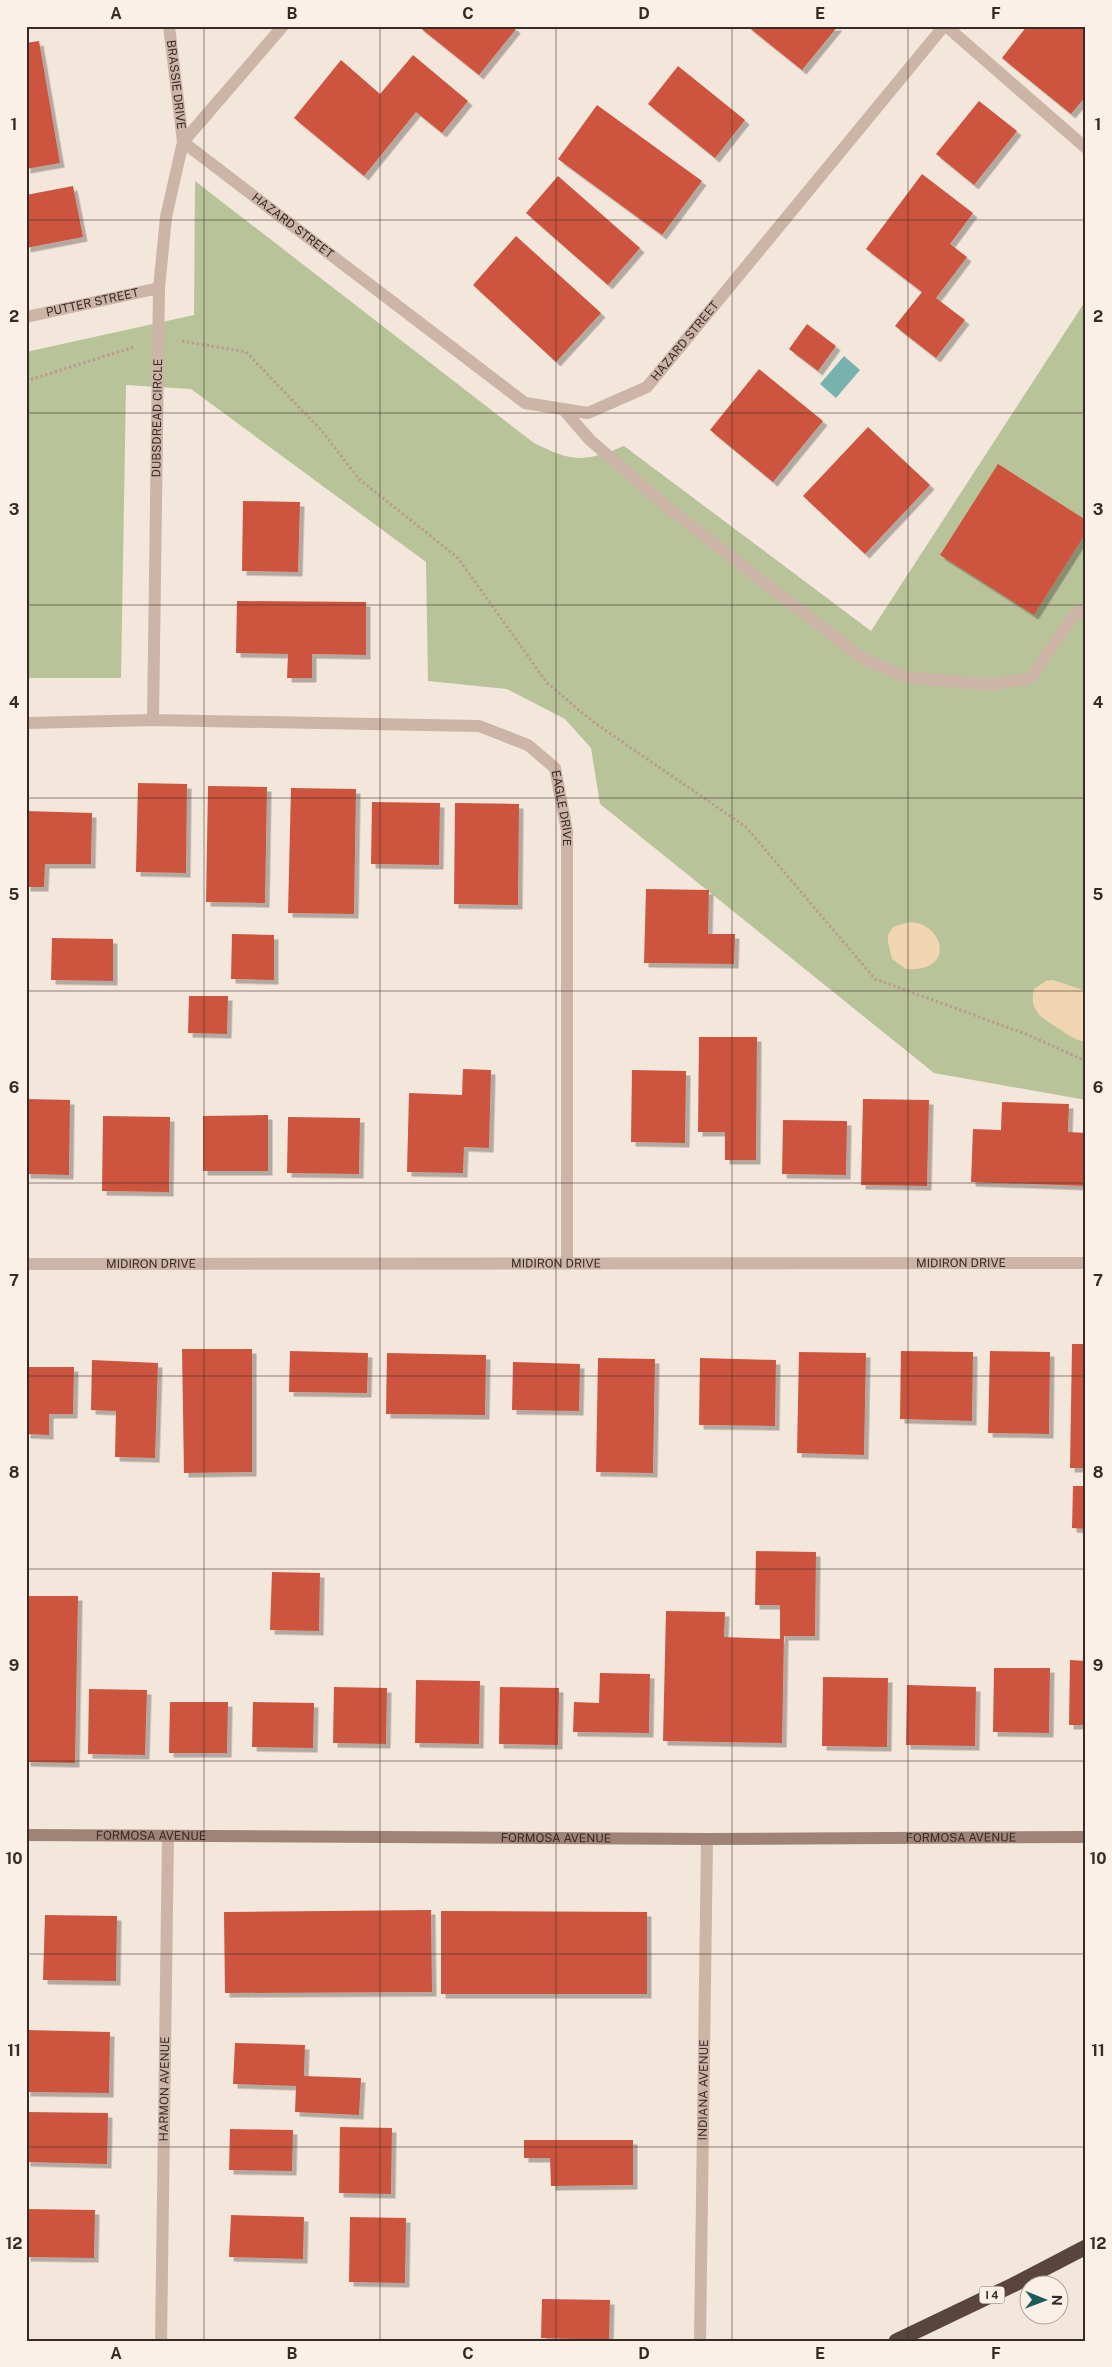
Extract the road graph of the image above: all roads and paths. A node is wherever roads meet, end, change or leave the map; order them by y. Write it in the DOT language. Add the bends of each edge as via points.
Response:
graph roads {
  1 [pos="169,26"];
  2 [pos="282,26"];
  3 [pos="945,26"];
  4 [pos="183,142"];
  5 [pos="1086,148"];
  6 [pos="158,288"];
  7 [pos="26,317"];
  8 [pos="158,341"];
  9 [pos="26,381"];
  10 [pos="563,409"];
  11 [pos="1086,608"];
  12 [pos="153,720"];
  13 [pos="26,723"];
  14 [pos="1086,1061"];
  15 [pos="567,1263"];
  16 [pos="1086,1263"];
  17 [pos="26,1264"];
  18 [pos="26,1835"];
  19 [pos="168,1836"];
  20 [pos="1086,1837"];
  21 [pos="707,1839"];
  22 [pos="1086,2247"];
  23 [pos="161,2341"];
  24 [pos="700,2341"];
  25 [pos="896,2341"];
  1 -- 4 [label="street, BRASSIE DRIVE"];
  2 -- 4 [label="street, DUBSDREAD CIRCLE"];
  3 -- 5 [label="street"];
  3 -- 10 [label="street, HAZARD STREET" via="647,387 588,413"];
  4 -- 6 [label="street, DUBSDREAD CIRCLE" via="166,217"];
  4 -- 10 [label="street, HAZARD STREET" via="525,403"];
  6 -- 7 [label="street, PUTTER STREET"];
  6 -- 8 [label="street, DUBSDREAD CIRCLE"];
  8 -- 9 [label="path"];
  8 -- 12 [label="street, DUBSDREAD CIRCLE"];
  8 -- 14 [label="path" via="187,341 246,352 321,430 360,479 458,558 547,683 592,721 746,826 875,979 1026,1034"];
  10 -- 11 [label="street" via="590,440 667,507 862,658 905,677 991,685 1031,678 1073,616"];
  12 -- 13 [label="street"];
  12 -- 15 [label="street, EAGLE DRIVE" via="479,726 528,745 555,768 567,831"];
  15 -- 16 [label="street, MIDIRON DRIVE"];
  15 -- 17 [label="street, MIDIRON DRIVE"];
  18 -- 19 [label="street, FORMOSA AVENUE"];
  19 -- 21 [label="street, FORMOSA AVENUE"];
  19 -- 23 [label="street, HARMON AVENUE"];
  20 -- 21 [label="street, FORMOSA AVENUE"];
  21 -- 24 [label="street, INDIANA AVENUE"];
  22 -- 25 [label="highway, I 4"];
}
